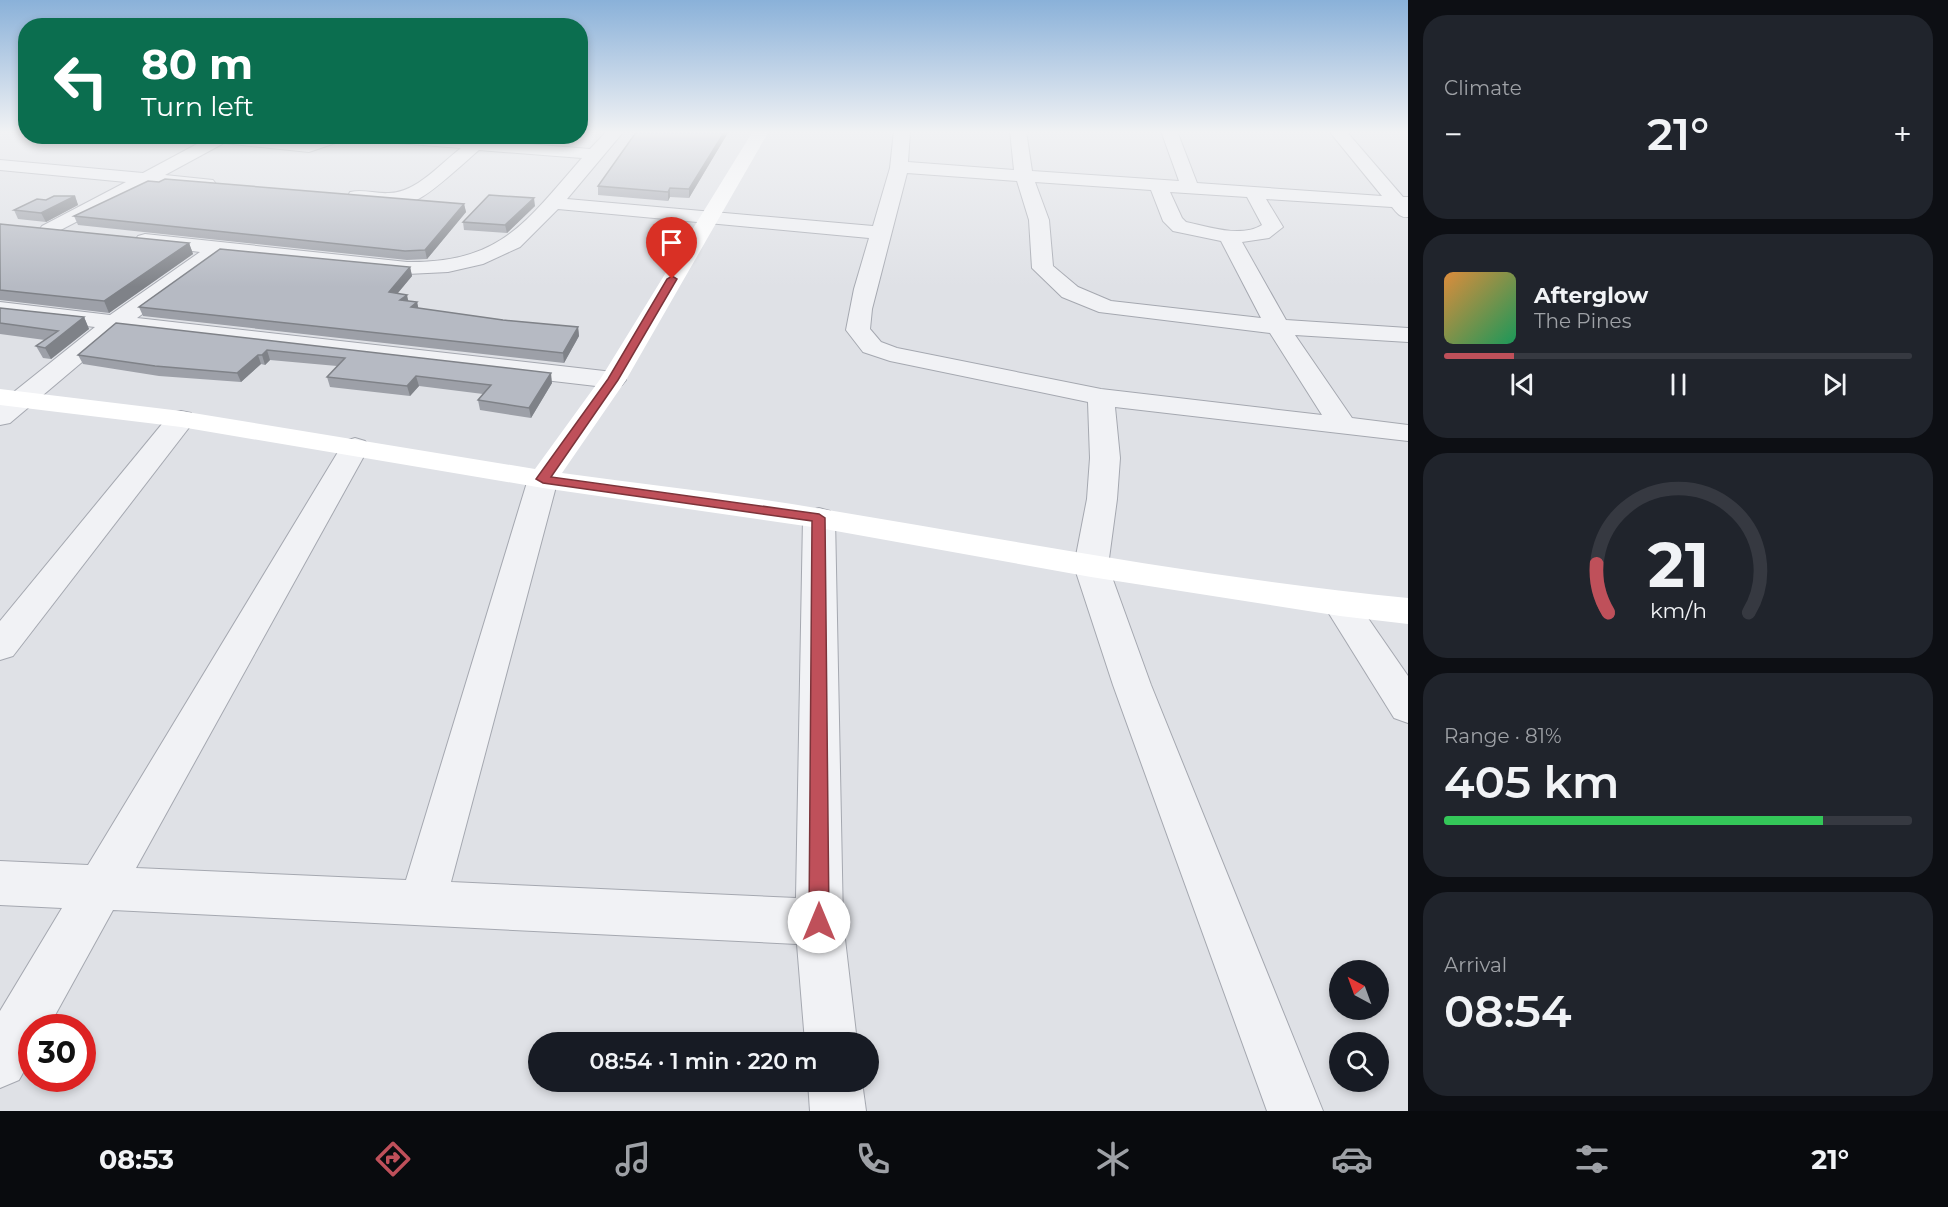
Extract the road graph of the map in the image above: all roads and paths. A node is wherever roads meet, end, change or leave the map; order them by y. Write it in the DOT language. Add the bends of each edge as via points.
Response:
graph roads {
  1 [pos="134,183"];
  2 [pos="201,183"];
  3 [pos="428,183"];
  4 [pos="570,183"];
  5 [pos="729,183"];
  6 [pos="894,183"];
  7 [pos="1026,183"];
  8 [pos="1126,183"];
  9 [pos="1188,183"];
  10 [pos="1384,183"];
  11 [pos="227,185"];
  12 [pos="1158,185"];
  13 [pos="1190,187"];
  14 [pos="1253,191"];
  15 [pos="345,195"];
  16 [pos="554,203"];
  17 [pos="1405,206"];
  18 [pos="707,218"];
  19 [pos="83,233"];
  20 [pos="880,233"];
  21 [pos="1229,237"];
  22 [pos="128,238"];
  23 [pos="219,248"];
  24 [pos="0,309"];
  25 [pos="114,323"];
  26 [pos="1278,327"];
  27 [pos="1408,334"];
  28 [pos="613,380"];
  29 [pos="1101,397"];
  30 [pos="6,405"];
  31 [pos="182,419"];
  32 [pos="1344,427"];
  33 [pos="1408,433"];
  34 [pos="355,447"];
  35 [pos="543,479"];
  36 [pos="819,518"];
  37 [pos="1090,566"];
  38 [pos="1341,604"];
  39 [pos="1408,611"];
  40 [pos="0,646"];
  41 [pos="1408,707"];
  42 [pos="0,883"];
  43 [pos="101,888"];
  44 [pos="422,903"];
  45 [pos="819,922"];
  46 [pos="830,1032"];
  47 [pos="0,1061"];
  48 [pos="836,1092"];
  49 [pos="838,1111"];
  50 [pos="1295,1111"];
  1 -- 19 [label="street" via="39,229"];
  2 -- 11 [label="street"];
  3 -- 15 [label="street" via="412,196 389,199"];
  4 -- 16 [label="street"];
  5 -- 18 [label="street"];
  6 -- 20 [label="street"];
  7 -- 26 [label="street" via="1039,220 1043,268 1070,292 1107,307"];
  8 -- 12 [label="street"];
  9 -- 13 [label="street"];
  10 -- 17 [label="street"];
  12 -- 13 [label="street"];
  12 -- 21 [label="street" via="1173,221 1180,227"];
  13 -- 14 [label="street"];
  14 -- 17 [label="street"];
  14 -- 21 [label="street" via="1273,227 1262,234"];
  16 -- 18 [label="street"];
  16 -- 23 [label="street" via="514,242 484,257 437,268"];
  18 -- 20 [label="street"];
  18 -- 28 [label="street"];
  20 -- 29 [label="street" via="858,330 872,347"];
  21 -- 26 [label="street"];
  22 -- 23 [label="street"];
  23 -- 25 [label="street"];
  24 -- 25 [label="street"];
  25 -- 28 [label="street"];
  25 -- 30 [label="street"];
  26 -- 27 [label="street"];
  26 -- 32 [label="street"];
  28 -- 35 [label="street"];
  29 -- 32 [label="street"];
  29 -- 37 [label="street" via="1105,458"];
  30 -- 31 [label="street"];
  31 -- 34 [label="street"];
  31 -- 40 [label="street"];
  32 -- 33 [label="street"];
  34 -- 35 [label="street"];
  34 -- 43 [label="street"];
  35 -- 36 [label="street"];
  35 -- 44 [label="street"];
  36 -- 37 [label="street"];
  36 -- 45 [label="street"];
  37 -- 38 [label="street"];
  37 -- 50 [label="street"];
  38 -- 39 [label="street"];
  38 -- 41 [label="street"];
  42 -- 43 [label="street"];
  43 -- 44 [label="street"];
  43 -- 47 [label="street"];
  44 -- 45 [label="street"];
  45 -- 46 [label="street"];
  48 -- 49 [label="street"];
}
